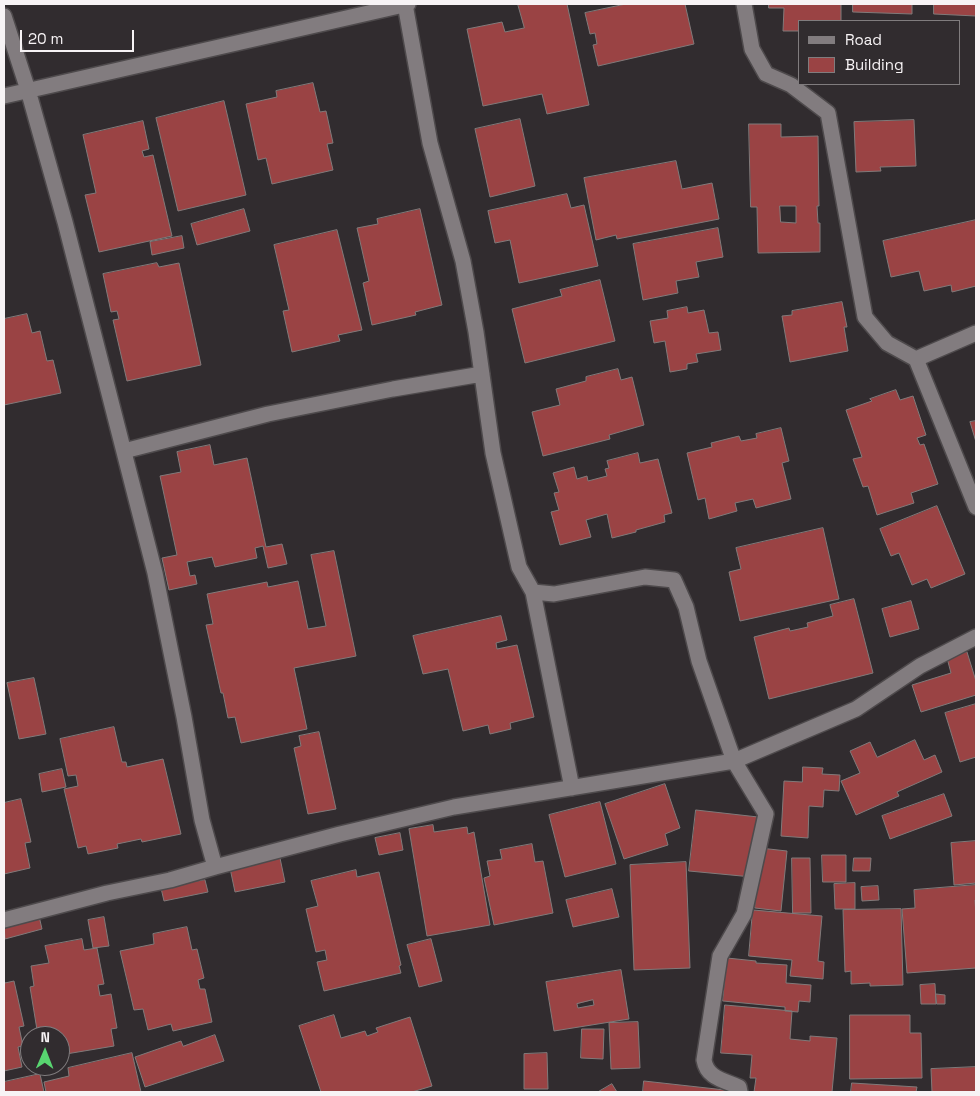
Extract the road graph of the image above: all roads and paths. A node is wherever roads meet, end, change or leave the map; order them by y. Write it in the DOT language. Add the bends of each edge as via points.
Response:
graph roads {
  1 [pos="406,4"];
  2 [pos="744,4"];
  3 [pos="4,16"];
  4 [pos="28,90"];
  5 [pos="4,96"];
  6 [pos="976,333"];
  7 [pos="916,359"];
  8 [pos="482,374"];
  9 [pos="124,451"];
  10 [pos="976,507"];
  11 [pos="532,592"];
  12 [pos="976,637"];
  13 [pos="734,761"];
  14 [pos="572,788"];
  15 [pos="215,867"];
  16 [pos="4,920"];
  17 [pos="740,1092"];
  1 -- 4 [label="street"];
  1 -- 8 [label="street" via="430,143 462,261"];
  2 -- 7 [label="street" via="752,49 766,74 791,85 828,113 865,317 887,343"];
  3 -- 4 [label="street"];
  4 -- 5 [label="street"];
  4 -- 9 [label="street" via="66,222"];
  6 -- 7 [label="street"];
  7 -- 10 [label="street"];
  8 -- 9 [label="street" via="268,414"];
  8 -- 11 [label="street" via="493,453 519,567"];
  9 -- 15 [label="street" via="154,573 202,820"];
  11 -- 13 [label="street" via="554,594 645,577 674,580 686,607 699,661"];
  11 -- 14 [label="street"];
  12 -- 13 [label="street" via="920,666 856,710"];
  13 -- 14 [label="street"];
  13 -- 17 [label="street" via="766,814 744,914 720,956 704,1060 710,1074 739,1087"];
  14 -- 15 [label="street" via="454,807"];
  15 -- 16 [label="street"];
}
